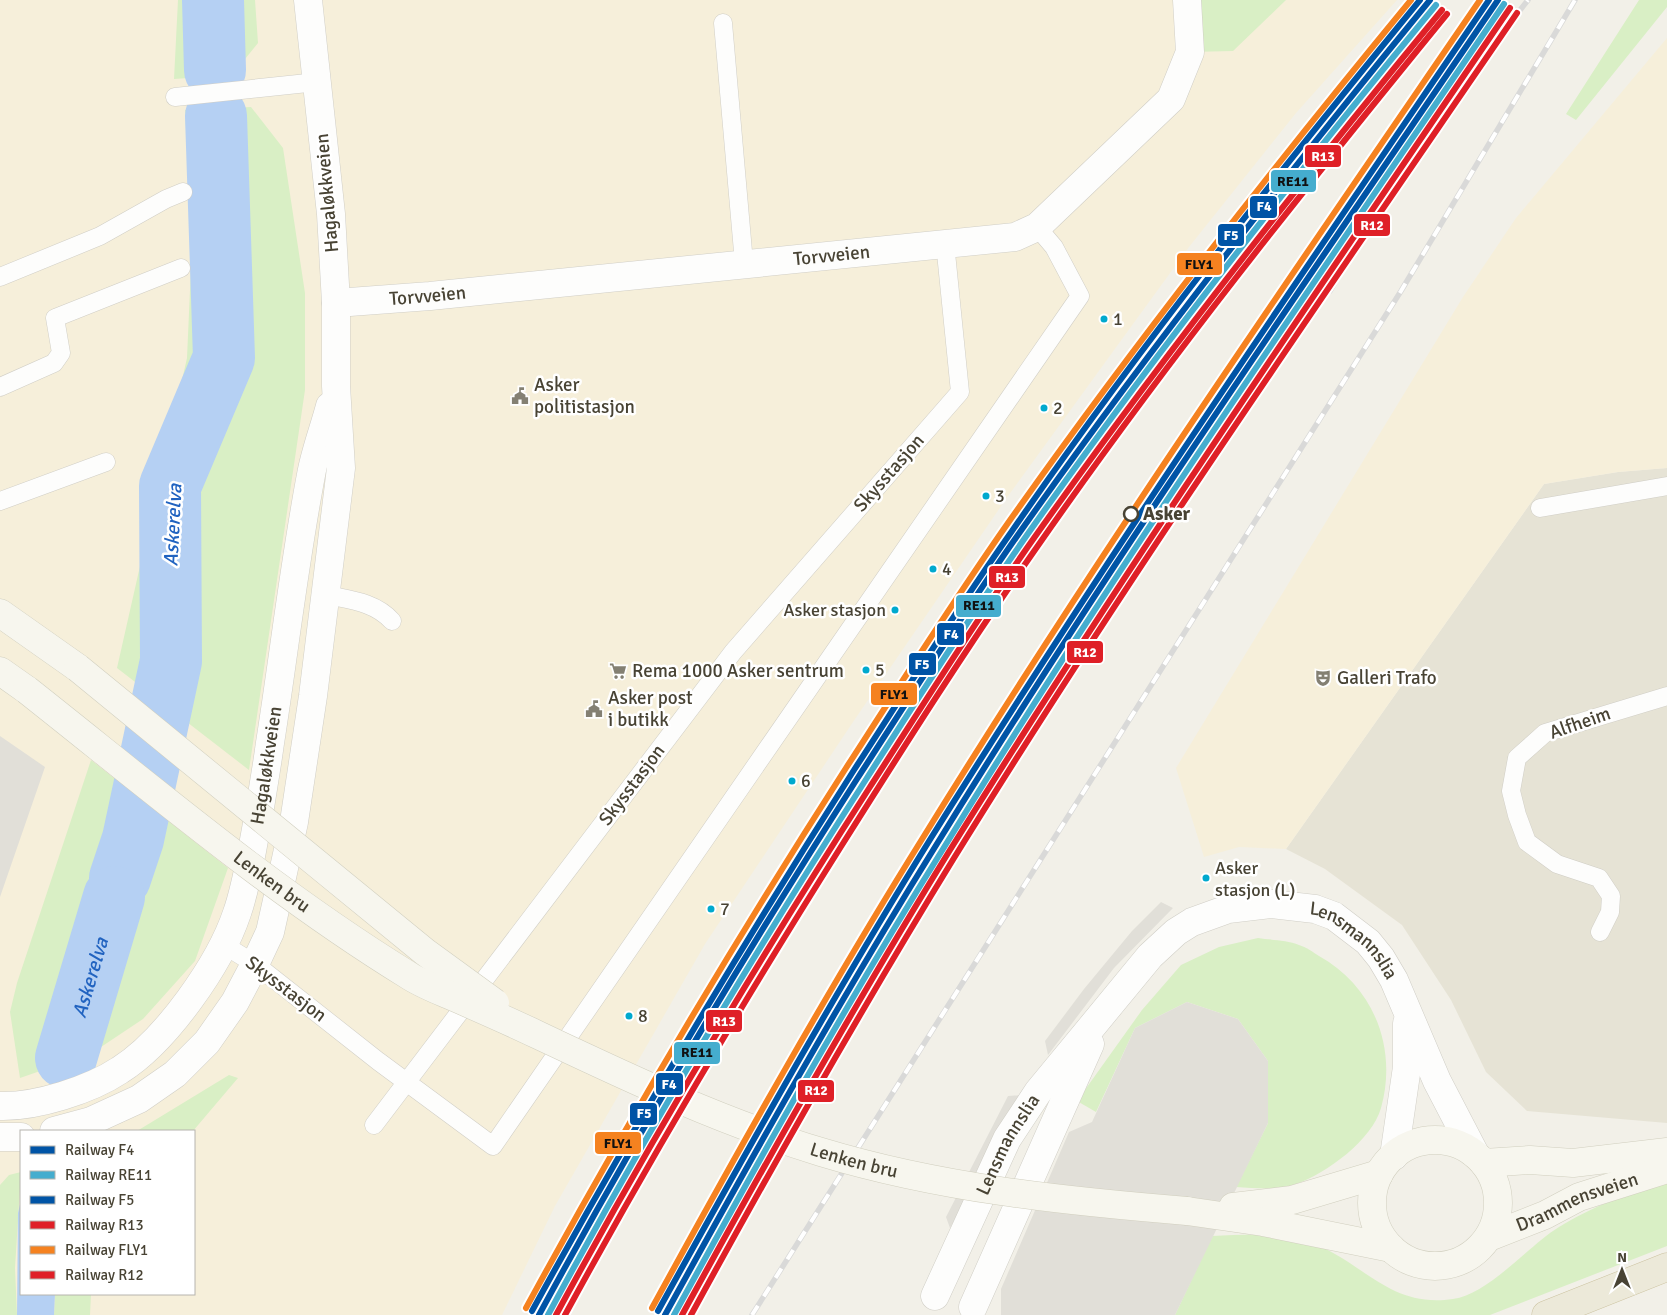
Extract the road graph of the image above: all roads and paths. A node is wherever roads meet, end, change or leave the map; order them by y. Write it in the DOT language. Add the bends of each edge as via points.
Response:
graph roads {
  1 [pos="308,0"];
  2 [pos="1187,0"];
  3 [pos="723,23"];
  4 [pos="317,82"];
  5 [pos="175,97"];
  6 [pos="183,192"];
  7 [pos="1037,228"];
  8 [pos="945,243"];
  9 [pos="744,263"];
  10 [pos="181,268"];
  11 [pos="0,277"];
  12 [pos="336,303"];
  13 [pos="336,386"];
  14 [pos="0,387"];
  15 [pos="106,462"];
  16 [pos="1667,486"];
  17 [pos="0,501"];
  18 [pos="1540,508"];
  19 [pos="327,596"];
  20 [pos="0,614"];
  21 [pos="392,621"];
  22 [pos="0,671"];
  23 [pos="1667,696"];
  24 [pos="1600,932"];
  25 [pos="224,945"];
  26 [pos="255,964"];
  27 [pos="1407,1009"];
  28 [pos="1106,1010"];
  29 [pos="540,1036"];
  30 [pos="408,1082"];
  31 [pos="0,1106"];
  32 [pos="374,1125"];
  33 [pos="58,1130"];
  34 [pos="20,1137"];
  35 [pos="0,1138"];
  36 [pos="1667,1152"];
  37 [pos="1480,1158"];
  38 [pos="1386,1165"];
  39 [pos="1667,1169"];
  40 [pos="1264,1213"];
  41 [pos="1489,1237"];
  42 [pos="1392,1248"];
  43 [pos="1667,1267"];
  44 [pos="931,1305"];
  45 [pos="972,1311"];
  46 [pos="1546,1315"];
  1 -- 4 [label="street, Hagaløkkveien"];
  2 -- 7 [label="street, Torvveien" via="1190,52 1171,99"];
  3 -- 9 [label="lane"];
  4 -- 5 [label="lane"];
  4 -- 12 [label="street, Hagaløkkveien" via="331,214"];
  6 -- 11 [label="lane" via="100,236"];
  7 -- 8 [label="street, Torvveien" via="1015,237"];
  7 -- 30 [label="lane" via="1054,247 1080,296 493,1146"];
  8 -- 9 [label="street, Torvveien"];
  8 -- 30 [label="lane, Skysstasjon" via="960,392 733,652"];
  9 -- 12 [label="street, Torvveien"];
  10 -- 14 [label="lane" via="55,318 61,354 54,363"];
  12 -- 13 [label="street, Hagaløkkveien"];
  13 -- 19 [label="street, Hagaløkkveien" via="340,468"];
  13 -- 25 [label="street, Hagaløkkveien" via="311,474 263,794 248,872 238,912"];
  15 -- 17 [label="lane"];
  16 -- 18 [label="lane"];
  19 -- 21 [label="lane" via="382,610"];
  19 -- 26 [label="street, Hagaløkkveien" via="294,822 270,932"];
  20 -- 29 [label="main road, Lenken bru, bridge" via="78,668 426,952"];
  22 -- 29 [label="main road, Lenken bru, bridge" via="289,896 348,938 412,978"];
  23 -- 24 [label="lane, Alfheim" via="1545,733 1517,758 1511,791 1516,815 1528,842 1557,864 1599,878 1611,896 1610,912"];
  25 -- 26 [label="lane, Skysstasjon"];
  25 -- 31 [label="street, Hagaløkkveien" via="200,985 175,1016 144,1052 120,1071 62,1095"];
  26 -- 30 [label="lane, Skysstasjon"];
  26 -- 33 [label="street, Hagaløkkveien" via="235,1002 207,1042 175,1074 139,1099 91,1121"];
  27 -- 28 [label="street, Lensmannslia" via="1381,958 1350,926 1315,909 1270,904 1228,909 1192,922 1176,932 1150,956"];
  27 -- 37 [label="street, Lensmannslia" via="1437,1081"];
  27 -- 38 [label="street, Lensmannslia" via="1407,1067"];
  28 -- 44 [label="street, Lensmannslia" via="1038,1092 1007,1139"];
  28 -- 45 [label="street, Lensmannslia"];
  29 -- 40 [label="main road, Lenken bru, bridge" via="652,1090 736,1123 822,1152 912,1175 992,1191 1074,1202"];
  30 -- 32 [label="lane"];
  34 -- 35 [label="street"];
  36 -- 37 [label="main road, Drammensveien" via="1573,1163"];
  37 -- 38 [label="main road" via="1463,1146 1434,1140 1406,1148"];
  37 -- 41 [label="main road" via="1494,1180 1499,1200 1497,1219"];
  38 -- 40 [label="main road"];
  38 -- 42 [label="main road" via="1374,1187 1373,1213 1377,1226"];
  39 -- 41 [label="main road, Drammensveien" via="1579,1197 1545,1215"];
  40 -- 42 [label="main road"];
  41 -- 42 [label="main road" via="1472,1254 1450,1265 1419,1264"];
  43 -- 46 [label="highway"];
  44 -- 45 [label="street" via="949,1290 964,1295"];
}
